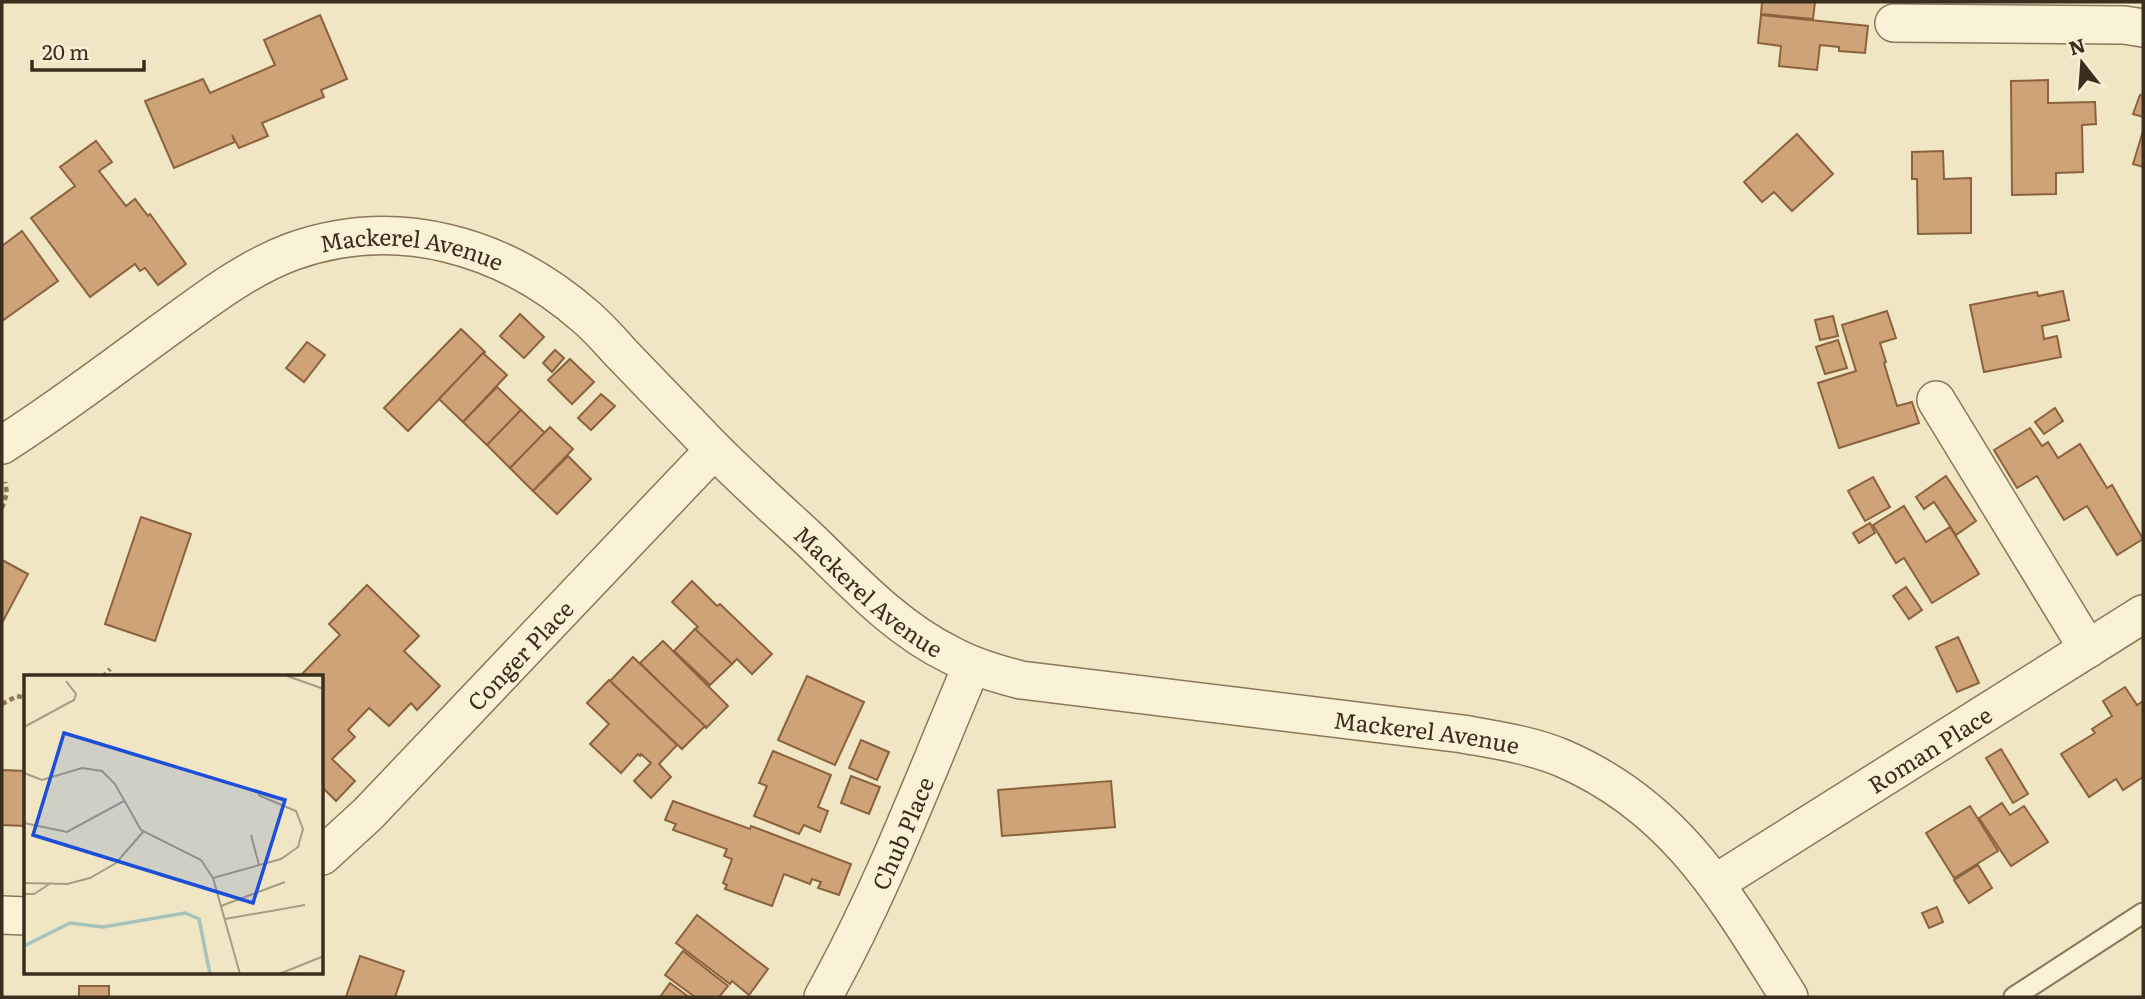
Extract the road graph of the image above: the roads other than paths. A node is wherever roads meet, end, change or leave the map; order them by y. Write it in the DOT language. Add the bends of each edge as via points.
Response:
graph roads {
  1 [pos="1894,23"];
  2 [pos="2143,28"];
  3 [pos="1936,400"];
  4 [pos="2,445"];
  5 [pos="714,450"];
  6 [pos="2143,614"];
  7 [pos="2088,649"];
  8 [pos="972,665"];
  9 [pos="324,854"];
  10 [pos="1716,883"];
  11 [pos="2143,913"];
  12 [pos="2,915"];
  13 [pos="24,916"];
  14 [pos="823,997"];
  15 [pos="1789,997"];
  16 [pos="2014,997"];
  1 -- 2 [label="street"];
  3 -- 7 [label="street"];
  4 -- 5 [label="street, Mackerel Avenue" via="258,267 291,252 349,237 406,235 471,249 535,279 586,317"];
  5 -- 8 [label="street, Mackerel Avenue" via="908,629"];
  5 -- 9 [label="street, Conger Place" via="368,814"];
  6 -- 7 [label="street, Roman Place"];
  7 -- 10 [label="street, Roman Place"];
  8 -- 10 [label="street, Mackerel Avenue" via="1034,682 1463,734 1560,757 1613,784 1657,817"];
  8 -- 14 [label="street, Chub Place" via="849,951"];
  10 -- 15 [label="street, Mackerel Avenue"];
  11 -- 16 [label="lane"];
  12 -- 13 [label="street"];
}
